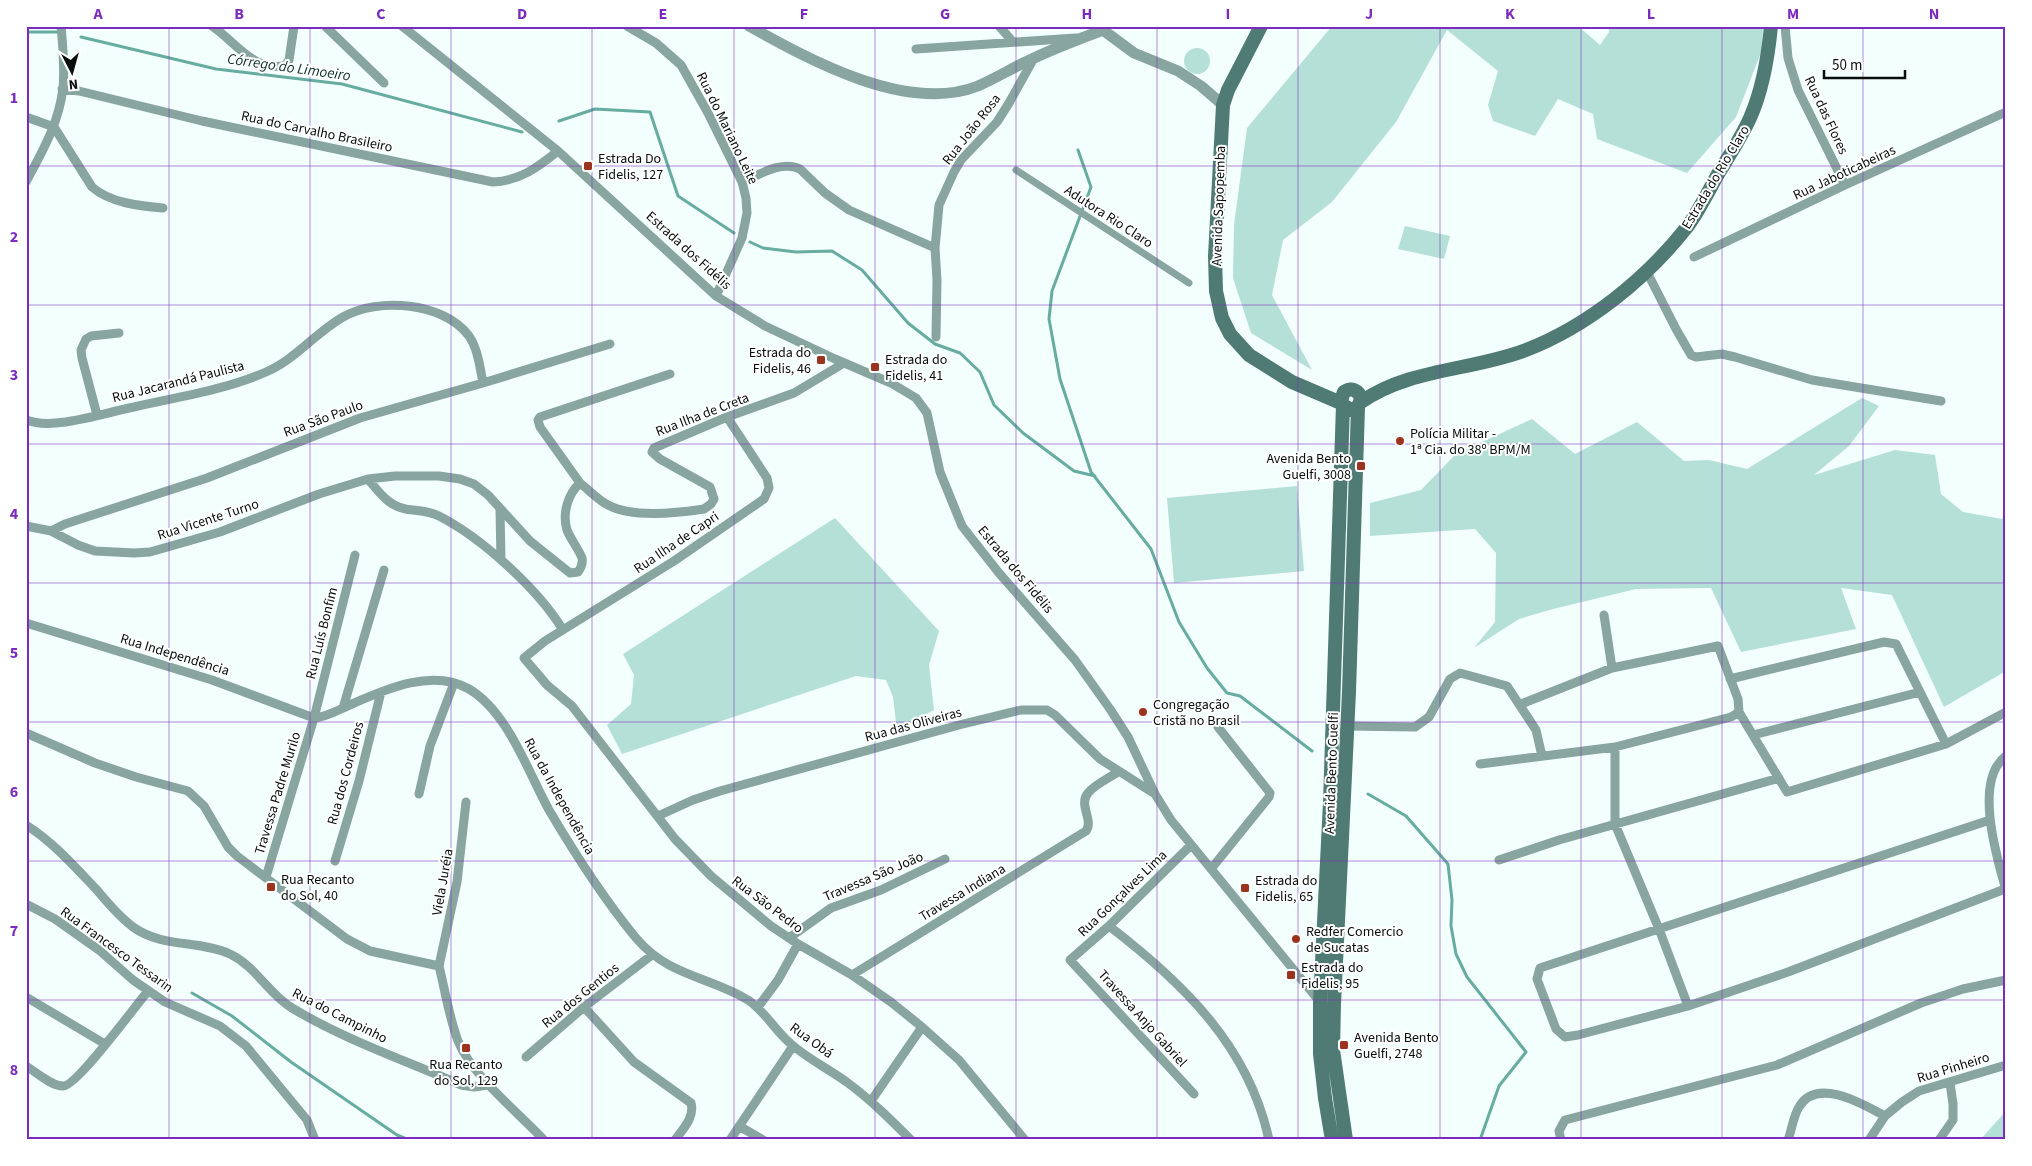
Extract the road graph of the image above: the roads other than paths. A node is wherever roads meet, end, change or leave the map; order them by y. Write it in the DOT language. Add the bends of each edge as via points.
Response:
graph roads {
  1 [pos="212,26"];
  2 [pos="294,26"];
  3 [pos="325,26"];
  4 [pos="402,26"];
  5 [pos="628,26"];
  6 [pos="749,26"];
  7 [pos="999,26"];
  8 [pos="1261,26"];
  9 [pos="1771,26"];
  10 [pos="1785,26"];
  11 [pos="62,27"];
  12 [pos="1082,38"];
  13 [pos="1013,42"];
  14 [pos="916,49"];
  15 [pos="1034,58"];
  16 [pos="384,83"];
  17 [pos="62,89"];
  18 [pos="1223,105"];
  19 [pos="2006,112"];
  20 [pos="26,116"];
  21 [pos="54,127"];
  22 [pos="558,151"];
  23 [pos="1016,170"];
  24 [pos="26,182"];
  25 [pos="742,182"];
  26 [pos="1845,185"];
  27 [pos="163,208"];
  28 [pos="936,248"];
  29 [pos="1694,257"];
  30 [pos="1646,272"];
  31 [pos="1189,283"];
  32 [pos="716,296"];
  33 [pos="119,333"];
  34 [pos="936,337"];
  35 [pos="610,344"];
  36 [pos="844,363"];
  37 [pos="670,374"];
  38 [pos="483,383"];
  39 [pos="1350,400"];
  40 [pos="1941,401"];
  41 [pos="97,415"];
  42 [pos="727,418"];
  43 [pos="26,420"];
  44 [pos="368,479"];
  45 [pos="580,483"];
  46 [pos="500,510"];
  47 [pos="26,526"];
  48 [pos="51,531"];
  49 [pos="355,555"];
  50 [pos="501,560"];
  51 [pos="384,570"];
  52 [pos="1604,615"];
  53 [pos="26,623"];
  54 [pos="563,630"];
  55 [pos="524,658"];
  56 [pos="1612,668"];
  57 [pos="1730,679"];
  58 [pos="454,683"];
  59 [pos="381,692"];
  60 [pos="1920,692"];
  61 [pos="1520,704"];
  62 [pos="343,708"];
  63 [pos="1739,712"];
  64 [pos="2006,712"];
  65 [pos="314,718"];
  66 [pos="1347,726"];
  67 [pos="1218,727"];
  68 [pos="26,733"];
  69 [pos="1753,735"];
  70 [pos="1946,744"];
  71 [pos="1615,747"];
  72 [pos="1542,756"];
  73 [pos="2006,756"];
  74 [pos="1480,764"];
  75 [pos="1118,772"];
  76 [pos="1779,778"];
  77 [pos="419,794"];
  78 [pos="1154,794"];
  79 [pos="466,802"];
  80 [pos="658,816"];
  81 [pos="1990,820"];
  82 [pos="1614,824"];
  83 [pos="26,825"];
  84 [pos="1191,845"];
  85 [pos="945,859"];
  86 [pos="335,860"];
  87 [pos="1499,860"];
  88 [pos="1210,869"];
  89 [pos="266,877"];
  90 [pos="2006,889"];
  91 [pos="26,904"];
  92 [pos="1109,926"];
  93 [pos="1659,929"];
  94 [pos="789,938"];
  95 [pos="798,944"];
  96 [pos="652,955"];
  97 [pos="1070,960"];
  98 [pos="439,966"];
  99 [pos="852,975"];
  100 [pos="2006,980"];
  101 [pos="148,991"];
  102 [pos="26,997"];
  103 [pos="1327,1003"];
  104 [pos="1688,1006"];
  105 [pos="584,1007"];
  106 [pos="758,1007"];
  107 [pos="922,1027"];
  108 [pos="105,1044"];
  109 [pos="793,1046"];
  110 [pos="526,1057"];
  111 [pos="2006,1065"];
  112 [pos="26,1066"];
  113 [pos="1950,1083"];
  114 [pos="488,1085"];
  115 [pos="1194,1094"];
  116 [pos="871,1101"];
  117 [pos="1886,1116"];
  118 [pos="739,1126"];
  119 [pos="316,1140"];
  120 [pos="544,1140"];
  121 [pos="675,1140"];
  122 [pos="730,1140"];
  123 [pos="763,1140"];
  124 [pos="911,1140"];
  125 [pos="1025,1140"];
  126 [pos="1269,1140"];
  127 [pos="1332,1140"];
  128 [pos="1346,1140"];
  129 [pos="1561,1140"];
  130 [pos="1788,1140"];
  131 [pos="1869,1140"];
  132 [pos="1939,1140"];
  1 -- 2 [label="street" via="252,60 278,67 285,66 289,60"];
  3 -- 16 [label="street"];
  4 -- 22 [label="street, Estrada dos Fidélis"];
  5 -- 25 [label="street, Rua do Mariano Leite" via="656,43 681,65"];
  6 -- 15 [label="street" via="810,60 878,86 925,93 948,93 976,86"];
  7 -- 13 [label="street"];
  8 -- 18 [label="main road, Avenida Sapopemba"];
  9 -- 30 [label="main road, Estrada do Rio Claro" via="1768,61 1750,118 1688,226"];
  10 -- 26 [label="street, Rua das Flores" via="1788,58 1798,90"];
  11 -- 17 [label="street"];
  12 -- 13 [label="street"];
  12 -- 15 [label="street"];
  12 -- 18 [label="street" via="1103,30 1134,53 1178,71"];
  13 -- 14 [label="street"];
  15 -- 28 [label="street, Rua João Rosa" via="997,122 961,160 954,172 940,205"];
  17 -- 21 [label="street"];
  17 -- 22 [label="street, Rua do Carvalho Brasileiro" via="493,182 520,178"];
  18 -- 39 [label="main road, Avenida Sapopemba" via="1215,256 1216,291 1226,327 1241,348 1274,371 1323,387"];
  19 -- 26 [label="street, Rua Jaboticabeiras"];
  20 -- 21 [label="street"];
  21 -- 24 [label="street"];
  21 -- 27 [label="street" via="92,188 100,195"];
  22 -- 32 [label="street, Estrada dos Fidélis"];
  23 -- 31 [label="street, Adutora Rio Claro"];
  25 -- 28 [label="street" via="781,166 793,166 849,210"];
  25 -- 32 [label="street, Rua do Mariano Leite" via="747,213 742,238"];
  26 -- 29 [label="street, Rua Jaboticabeiras"];
  28 -- 34 [label="street, Rua João Rosa"];
  30 -- 39 [label="main road, Estrada do Rio Claro" via="1610,301 1553,338 1495,360 1433,372"];
  30 -- 40 [label="street" via="1691,355 1735,356 1812,380"];
  32 -- 36 [label="street, Estrada dos Fidélis" via="765,326"];
  33 -- 41 [label="street" via="91,336 81,350"];
  35 -- 38 [label="street, Rua São Paulo"];
  36 -- 42 [label="street, Rua Ilha de Creta" via="794,393"];
  36 -- 78 [label="street, Estrada dos Fidélis" via="902,388 922,405 927,413 940,472 962,526 1075,660 1110,708 1128,737"];
  37 -- 45 [label="street" via="540,417 540,427"];
  38 -- 41 [label="street, Rua Jacarandá Paulista" via="469,336 450,320 428,309 391,305 364,308 344,316 283,364 265,373 232,384"];
  38 -- 48 [label="street, Rua São Paulo" via="360,418 207,478"];
  39 -- 66 [label="main road, Avenida Bento Guelfi"];
  39 -- 103 [label="main road, Avenida Bento Guelfi" via="1330,802"];
  41 -- 43 [label="street, Rua Jacarandá Paulista" via="57,423 38,424"];
  42 -- 45 [label="street, Rua Ilha de Creta" via="653,450 660,459 710,487 714,499 704,509 621,510 607,505"];
  42 -- 54 [label="street, Rua Ilha de Capri" via="767,478 768,494 674,561"];
  44 -- 46 [label="street, Rua Vicente Turno" via="440,476 460,479 474,484"];
  44 -- 48 [label="street, Rua Vicente Turno" via="220,532 150,552 96,551"];
  44 -- 50 [label="street" via="393,506 439,516"];
  45 -- 46 [label="street, Rua Vicente Turno" via="570,495 565,520 582,559 578,572 565,570 530,542"];
  46 -- 50 [label="street"];
  47 -- 48 [label="street, Rua Vicente Turno"];
  49 -- 65 [label="street, Rua Luís Bonfim"];
  50 -- 54 [label="street" via="553,613"];
  51 -- 62 [label="street"];
  52 -- 56 [label="street"];
  53 -- 65 [label="street, Rua Independência" via="212,680"];
  54 -- 55 [label="street, Rua Ilha de Capri"];
  55 -- 80 [label="street, Rua São Pedro" via="547,685 572,706"];
  56 -- 57 [label="street" via="1718,646"];
  56 -- 61 [label="street"];
  57 -- 60 [label="street" via="1884,642 1896,644"];
  57 -- 63 [label="street"];
  58 -- 59 [label="street, Rua da Independência" via="425,681 400,684"];
  58 -- 77 [label="street" via="430,746"];
  58 -- 96 [label="street, Rua da Independência" via="469,689 488,705 506,728 578,858"];
  59 -- 62 [label="street, Rua da Independência"];
  59 -- 86 [label="street, Rua dos Cordeiros"];
  60 -- 69 [label="street"];
  60 -- 70 [label="street"];
  61 -- 66 [label="street" via="1507,686 1460,673 1450,679 1429,717 1415,727"];
  61 -- 72 [label="street" via="1536,730"];
  62 -- 65 [label="street, Rua da Independência"];
  63 -- 69 [label="street"];
  63 -- 71 [label="street" via="1731,717"];
  64 -- 70 [label="street"];
  65 -- 89 [label="street, Travessa Padre Murilo"];
  66 -- 103 [label="main road, Avenida Bento Guelfi"];
  67 -- 88 [label="street" via="1270,793"];
  68 -- 89 [label="street" via="136,778 188,791 204,806 228,846"];
  69 -- 76 [label="street"];
  70 -- 76 [label="street" via="1787,792"];
  71 -- 72 [label="street"];
  71 -- 82 [label="street"];
  72 -- 74 [label="street"];
  73 -- 81 [label="street" via="1998,765 1990,789"];
  75 -- 78 [label="street, Rua das Oliveiras"];
  75 -- 80 [label="street, Rua das Oliveiras" via="1055,715 1047,710 1021,710 750,782 693,800"];
  75 -- 99 [label="street, Travessa Indiana" via="1088,793 1084,806 1089,825 1086,832"];
  76 -- 82 [label="street"];
  78 -- 84 [label="street, Estrada dos Fidélis"];
  79 -- 98 [label="street, Viela Juréia" via="457,882"];
  80 -- 94 [label="street, Rua São Pedro" via="711,876"];
  81 -- 90 [label="street"];
  81 -- 93 [label="street"];
  82 -- 87 [label="street"];
  82 -- 93 [label="street"];
  83 -- 114 [label="street, Rua do Campinho" via="72,862 120,916 146,935 220,950 256,971 282,1002 310,1018 461,1085"];
  84 -- 88 [label="street, Estrada dos Fidélis"];
  84 -- 92 [label="street, Rua Gonçalves Lima"];
  85 -- 94 [label="street, Travessa São João" via="881,890 831,908"];
  88 -- 103 [label="street, Estrada dos Fidélis"];
  89 -- 98 [label="street" via="347,939 370,951"];
  90 -- 104 [label="street" via="1788,972"];
  91 -- 101 [label="street, Rua Francesco Tessarin" via="55,919 99,950"];
  92 -- 97 [label="street, Rua Gonçalves Lima"];
  92 -- 126 [label="street" via="1153,961 1214,1023 1246,1072"];
  93 -- 104 [label="street"];
  93 -- 104 [label="street" via="1540,968 1537,979 1556,1029 1566,1036"];
  94 -- 95 [label="street, Rua São Pedro"];
  95 -- 99 [label="street, Rua São Pedro"];
  95 -- 106 [label="street"];
  96 -- 105 [label="street, Rua dos Gentios"];
  96 -- 106 [label="street, Rua da Independência"];
  97 -- 115 [label="street, Travessa Anjo Gabriel"];
  98 -- 114 [label="street" via="458,1042"];
  99 -- 107 [label="street, Rua São Pedro"];
  100 -- 129 [label="street" via="1963,989 1921,1003 1777,1065 1564,1120 1559,1131"];
  101 -- 108 [label="street"];
  101 -- 119 [label="street, Rua Francesco Tessarin" via="234,1035 307,1120"];
  102 -- 108 [label="street"];
  103 -- 127 [label="main road, Avenida Bento Guelfi" via="1320,1054"];
  103 -- 128 [label="main road, Avenida Bento Guelfi"];
  105 -- 110 [label="street, Rua dos Gentios"];
  105 -- 121 [label="street" via="634,1062 690,1103 690,1120"];
  106 -- 109 [label="street, Rua Obá"];
  107 -- 116 [label="street"];
  107 -- 125 [label="street, Rua São Pedro" via="958,1060"];
  108 -- 112 [label="street" via="70,1085 55,1084"];
  109 -- 116 [label="street, Rua Obá"];
  109 -- 118 [label="street"];
  111 -- 113 [label="street, Rua Pinheiro"];
  113 -- 117 [label="street, Rua Pinheiro" via="1919,1091"];
  113 -- 132 [label="street" via="1953,1120"];
  114 -- 120 [label="street"];
  116 -- 124 [label="street, Rua Obá"];
  117 -- 130 [label="street" via="1850,1098 1829,1093 1815,1094 1799,1107"];
  117 -- 131 [label="street, Rua Pinheiro"];
  118 -- 122 [label="street"];
  118 -- 123 [label="street"];
}
